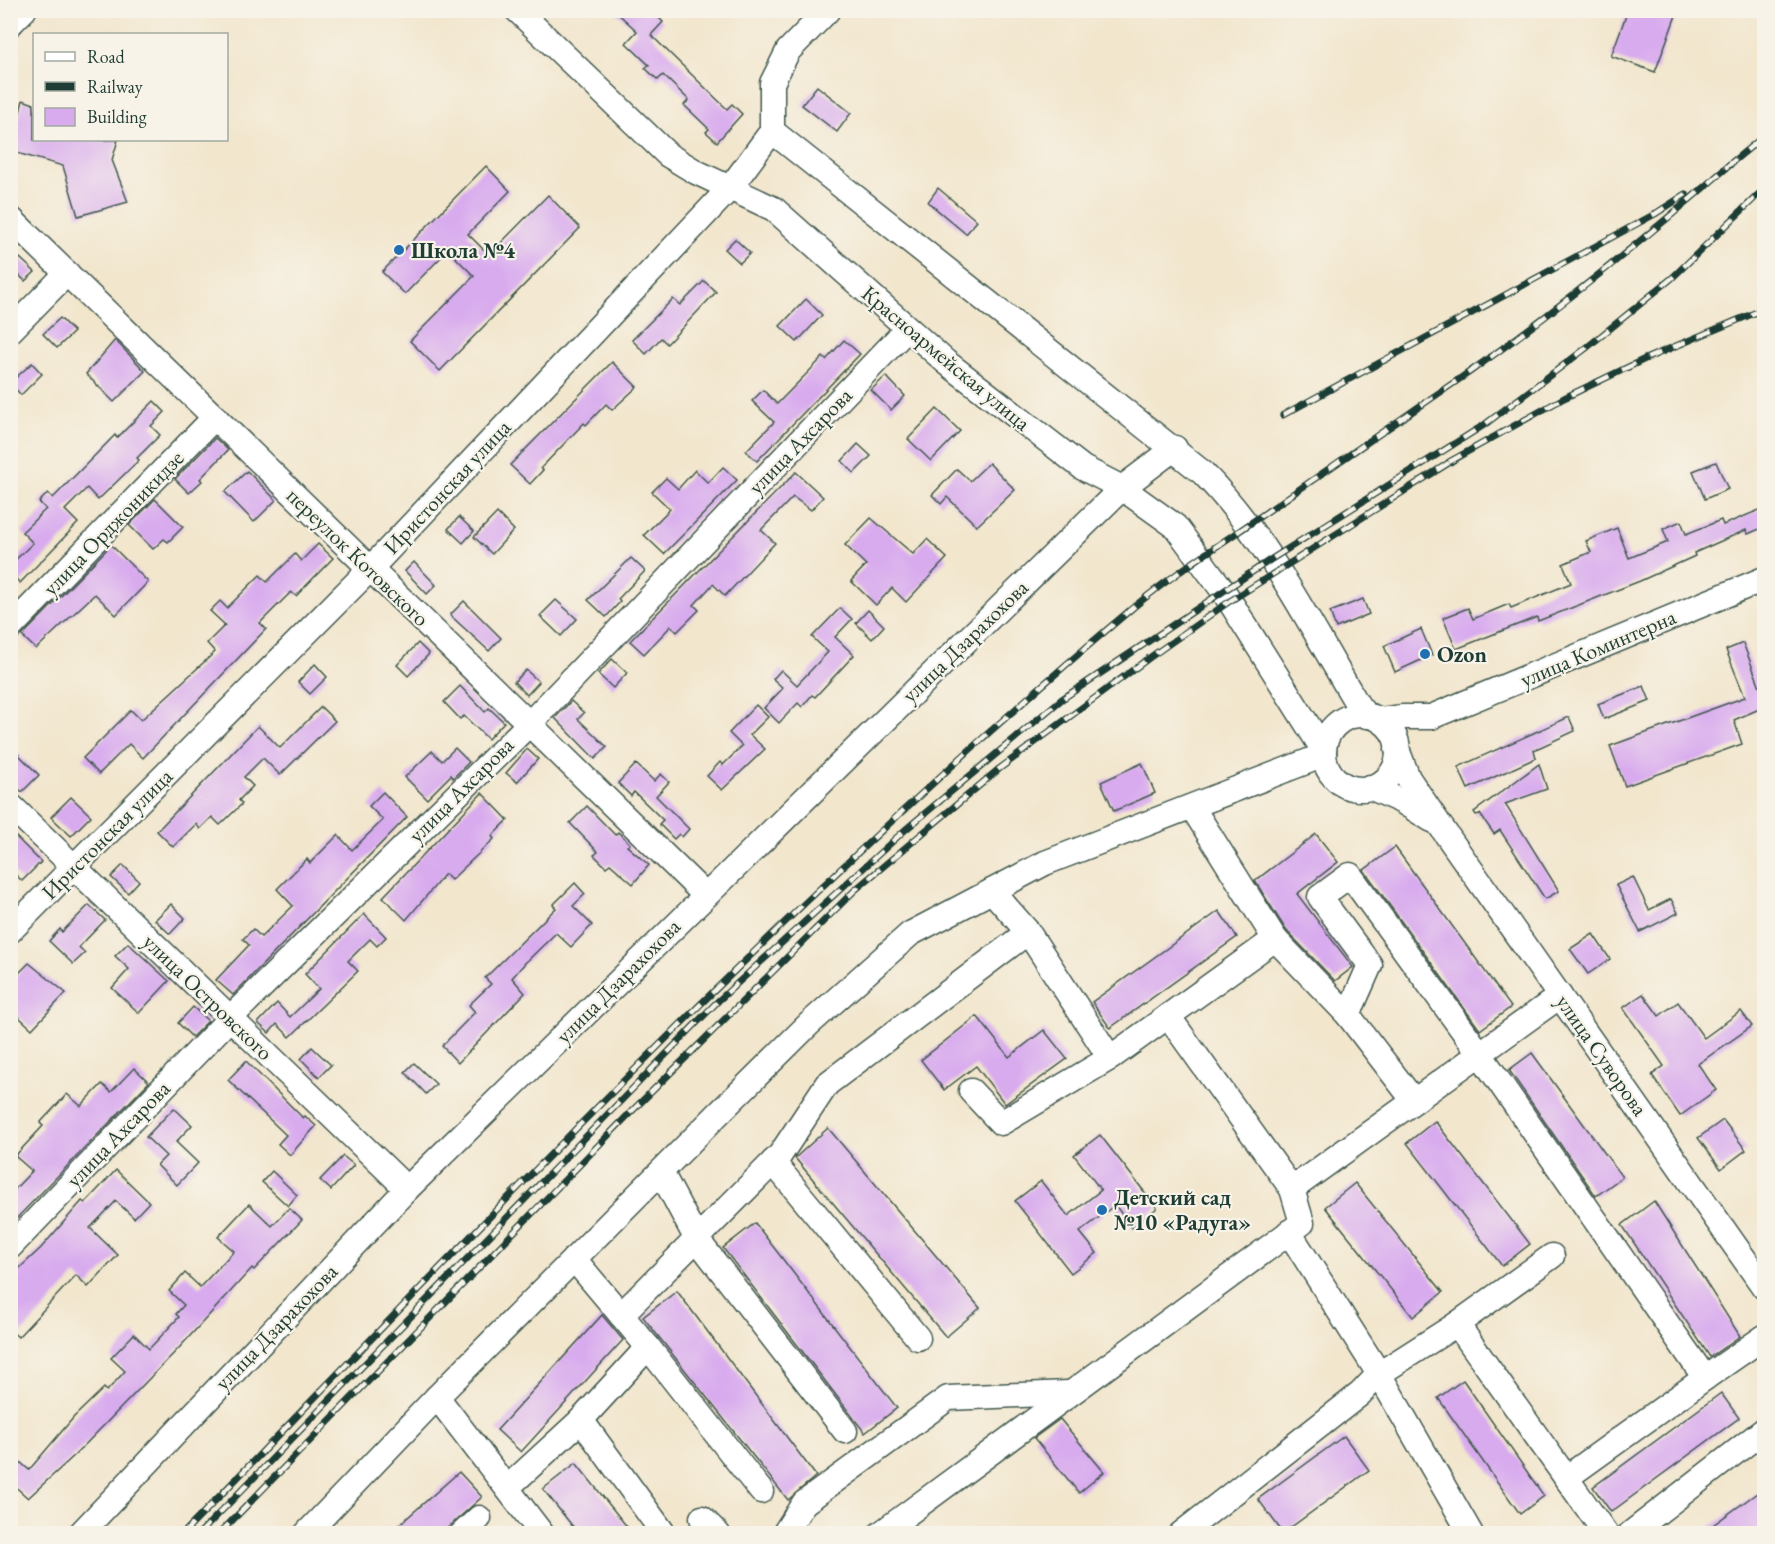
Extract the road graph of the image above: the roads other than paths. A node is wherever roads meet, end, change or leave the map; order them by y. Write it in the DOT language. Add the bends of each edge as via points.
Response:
graph roads {
  1 [pos="24,10"];
  2 [pos="517,10"];
  3 [pos="828,10"];
  4 [pos="10,24"];
  5 [pos="772,131"];
  6 [pos="730,188"];
  7 [pos="10,218"];
  8 [pos="67,273"];
  9 [pos="907,329"];
  10 [pos="10,331"];
  11 [pos="215,417"];
  12 [pos="1175,448"];
  13 [pos="1122,488"];
  14 [pos="370,569"];
  15 [pos="1764,579"];
  16 [pos="10,628"];
  17 [pos="1431,717"];
  18 [pos="1373,718"];
  19 [pos="529,724"];
  20 [pos="1397,748"];
  21 [pos="1324,753"];
  22 [pos="1278,774"];
  23 [pos="1334,777"];
  24 [pos="1370,787"];
  25 [pos="10,805"];
  26 [pos="1192,807"];
  27 [pos="1439,824"];
  28 [pos="73,867"];
  29 [pos="992,891"];
  30 [pos="705,895"];
  31 [pos="10,932"];
  32 [pos="1028,932"];
  33 [pos="1275,939"];
  34 [pos="1560,996"];
  35 [pos="1168,1016"];
  36 [pos="1348,1016"];
  37 [pos="230,1018"];
  38 [pos="1480,1054"];
  39 [pos="1110,1058"];
  40 [pos="971,1091"];
  41 [pos="1414,1101"];
  42 [pos="773,1162"];
  43 [pos="660,1172"];
  44 [pos="407,1189"];
  45 [pos="1292,1189"];
  46 [pos="1289,1232"];
  47 [pos="696,1238"];
  48 [pos="10,1246"];
  49 [pos="1552,1256"];
  50 [pos="574,1259"];
  51 [pos="1764,1287"];
  52 [pos="621,1315"];
  53 [pos="1457,1324"];
  54 [pos="1764,1337"];
  55 [pos="918,1338"];
  56 [pos="648,1347"];
  57 [pos="1379,1374"];
  58 [pos="1705,1378"];
  59 [pos="1068,1393"];
  60 [pos="437,1397"];
  61 [pos="581,1420"];
  62 [pos="1764,1430"];
  63 [pos="845,1431"];
  64 [pos="1566,1478"];
  65 [pos="507,1488"];
  66 [pos="761,1491"];
  67 [pos="80,1533"];
  68 [pos="309,1533"];
  69 [pos="542,1533"];
  70 [pos="664,1533"];
  71 [pos="784,1533"];
  72 [pos="880,1533"];
  73 [pos="1181,1533"];
  74 [pos="1471,1533"];
  75 [pos="1606,1533"];
  76 [pos="1630,1533"];
  1 -- 4 [label="street"];
  2 -- 6 [label="street, Красноармейская улица" via="668,155"];
  3 -- 5 [label="street" via="788,51 772,83"];
  5 -- 6 [label="street, Иристонская улица"];
  5 -- 12 [label="street"];
  6 -- 9 [label="street, Красноармейская улица" via="774,209"];
  6 -- 14 [label="street, Иристонская улица"];
  7 -- 8 [label="street, переулок Котовского"];
  8 -- 10 [label="street"];
  8 -- 11 [label="street, переулок Котовского"];
  9 -- 13 [label="street, Красноармейская улица" via="1083,468"];
  9 -- 19 [label="street, улица Ахсарова"];
  11 -- 14 [label="street, переулок Котовского"];
  11 -- 16 [label="street, улица Орджоникидзе"];
  12 -- 13 [label="street, улица Дзарахохова"];
  12 -- 18 [label="street" via="1228,498 1278,572 1359,707"];
  13 -- 21 [label="street, Красноармейская улица" via="1164,516 1184,535"];
  13 -- 30 [label="street, улица Дзарахохова"];
  14 -- 19 [label="street, переулок Котовского"];
  14 -- 28 [label="street, Иристонская улица"];
  15 -- 17 [label="street, улица Коминтерна"];
  17 -- 18 [label="street, улица Коминтерна"];
  17 -- 20 [label="street, улица Коминтерна"];
  18 -- 20 [label="street" via="1391,732"];
  18 -- 21 [label="street" via="1356,715 1340,722 1328,735"];
  19 -- 30 [label="street, переулок Котовского"];
  19 -- 37 [label="street, улица Ахсарова"];
  20 -- 24 [label="street" via="1390,773"];
  20 -- 27 [label="street, улица Суворова" via="1408,778"];
  21 -- 22 [label="street"];
  21 -- 23 [label="street, Красноармейская улица"];
  22 -- 23 [label="street"];
  22 -- 26 [label="street"];
  23 -- 24 [label="street" via="1351,787"];
  24 -- 27 [label="street, улица Суворова"];
  25 -- 28 [label="street, улица Островского"];
  26 -- 29 [label="street" via="1045,863"];
  26 -- 33 [label="street"];
  27 -- 34 [label="street, улица Суворова"];
  28 -- 31 [label="street, Иристонская улица"];
  28 -- 37 [label="street, улица Островского"];
  29 -- 32 [label="street"];
  29 -- 43 [label="street" via="910,934 809,1024"];
  30 -- 44 [label="street, улица Дзарахохова"];
  32 -- 39 [label="street"];
  32 -- 42 [label="street" via="827,1084"];
  33 -- 35 [label="street"];
  33 -- 36 [label="street"];
  34 -- 38 [label="street"];
  34 -- 51 [label="street, улица Суворова"];
  35 -- 39 [label="street"];
  35 -- 45 [label="street"];
  36 -- 38 [label="street" via="1370,965 1320,897 1350,875"];
  36 -- 41 [label="street"];
  37 -- 44 [label="street, улица Островского"];
  37 -- 48 [label="street, улица Ахсарова"];
  38 -- 41 [label="street"];
  38 -- 58 [label="street"];
  39 -- 40 [label="street" via="1001,1123"];
  41 -- 45 [label="street"];
  42 -- 47 [label="street"];
  42 -- 55 [label="street"];
  43 -- 47 [label="street"];
  43 -- 50 [label="street"];
  44 -- 67 [label="street, улица Дзарахохова"];
  45 -- 46 [label="street" via="1302,1223"];
  46 -- 57 [label="street"];
  46 -- 59 [label="street"];
  47 -- 52 [label="street"];
  47 -- 63 [label="street"];
  49 -- 53 [label="street"];
  50 -- 52 [label="street"];
  50 -- 60 [label="street"];
  52 -- 56 [label="street"];
  53 -- 57 [label="street"];
  53 -- 64 [label="street"];
  54 -- 58 [label="street"];
  56 -- 61 [label="street"];
  56 -- 66 [label="street"];
  57 -- 73 [label="street" via="1360,1394"];
  57 -- 74 [label="street"];
  58 -- 64 [label="street"];
  59 -- 71 [label="street" via="948,1398 804,1503"];
  59 -- 72 [label="street"];
  60 -- 65 [label="street"];
  60 -- 68 [label="street"];
  61 -- 65 [label="street"];
  61 -- 70 [label="street"];
  62 -- 76 [label="street"];
  64 -- 75 [label="street"];
  65 -- 69 [label="street"];
}
